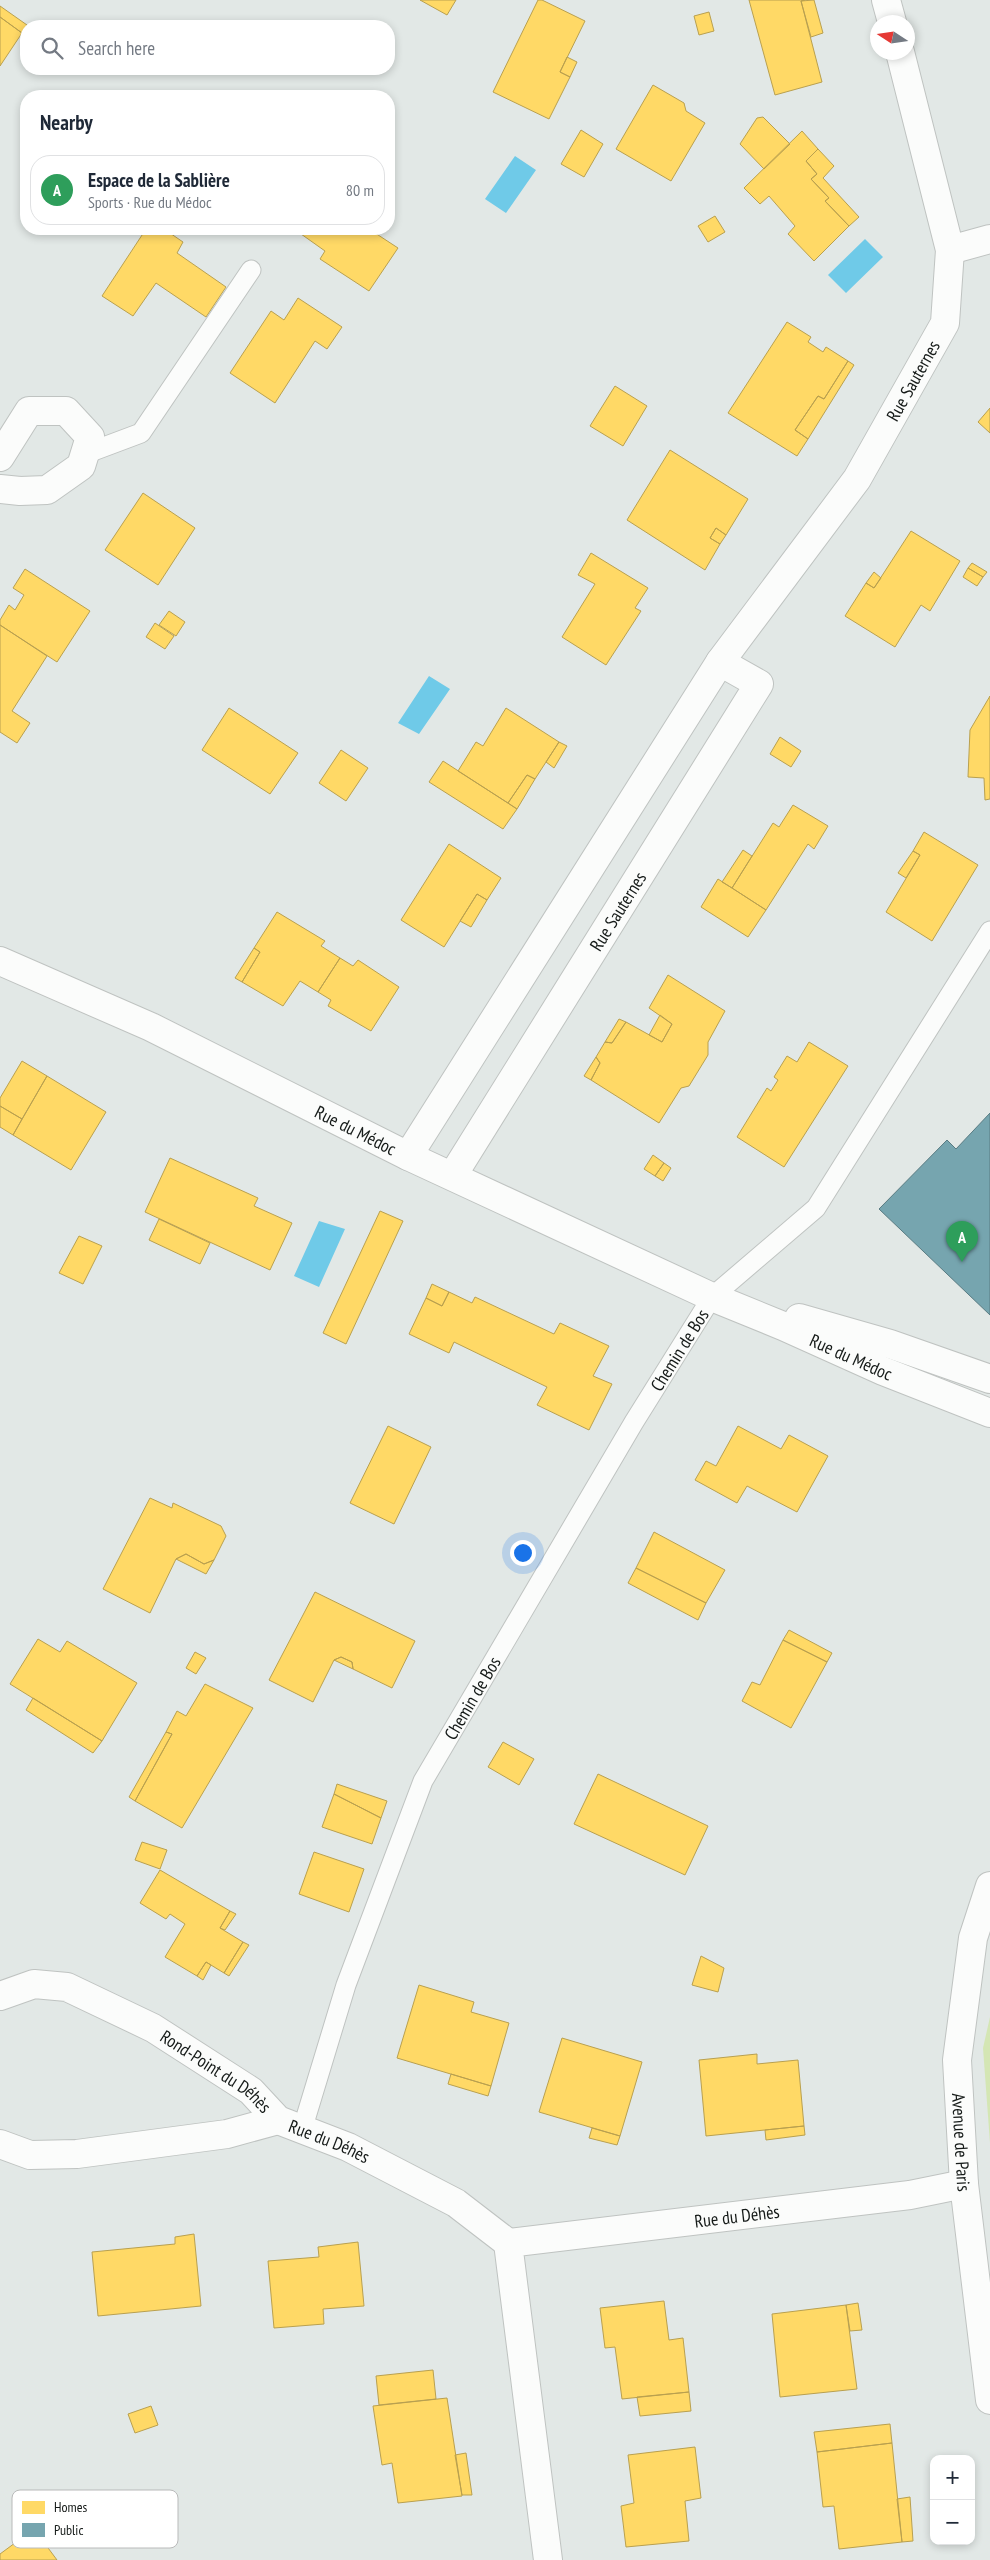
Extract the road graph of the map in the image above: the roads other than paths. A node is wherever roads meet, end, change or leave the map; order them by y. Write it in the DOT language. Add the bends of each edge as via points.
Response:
graph roads {
  1 [pos="886,0"];
  2 [pos="890,15"];
  3 [pos="902,60"];
  4 [pos="990,239"];
  5 [pos="950,250"];
  6 [pos="251,270"];
  7 [pos="85,454"];
  8 [pos="0,457"];
  9 [pos="0,489"];
  10 [pos="720,662"];
  11 [pos="990,931"];
  12 [pos="0,961"];
  13 [pos="408,1156"];
  14 [pos="453,1175"];
  15 [pos="712,1297"];
  16 [pos="990,1379"];
  17 [pos="990,1413"];
  18 [pos="990,1886"];
  19 [pos="0,1996"];
  20 [pos="290,2125"];
  21 [pos="0,2144"];
  22 [pos="964,2184"];
  23 [pos="508,2243"];
  24 [pos="990,2400"];
  25 [pos="548,2560"];
  1 -- 2 [label="street"];
  3 -- 5 [label="street, Rue Sauternes"];
  4 -- 5 [label="street"];
  5 -- 10 [label="street, Rue Sauternes" via="945,323 857,479"];
  6 -- 7 [label="lane" via="141,433"];
  7 -- 8 [label="street" via="90,437 66,411 29,411"];
  7 -- 9 [label="street" via="81,466 47,490"];
  10 -- 13 [label="street, Rue Sauternes"];
  10 -- 14 [label="street, Rue Sauternes" via="759,684"];
  11 -- 15 [label="lane, Chemin de Bos" via="816,1208"];
  12 -- 13 [label="street, Rue du Médoc" via="151,1027"];
  13 -- 14 [label="street, Rue du Médoc"];
  14 -- 15 [label="street, Rue du Médoc"];
  15 -- 16 [label="street, Rue du Médoc" via="890,1344"];
  15 -- 17 [label="street, Rue du Médoc" via="882,1372"];
  15 -- 20 [label="lane, Chemin de Bos" via="634,1422 423,1782"];
  18 -- 22 [label="street, Avenue de Paris" via="973,1938 957,2060"];
  19 -- 20 [label="street, Rond-Point du Déhès" via="34,1984 67,1986 170,2039 251,2091"];
  20 -- 21 [label="street, Rond-Point du Déhès" via="77,2154 30,2155"];
  20 -- 23 [label="street, Rue du Déhès" via="348,2147 456,2203"];
  22 -- 23 [label="street, Rue du Déhès" via="910,2195"];
  22 -- 24 [label="street, Avenue de Paris"];
  23 -- 25 [label="street"];
}
